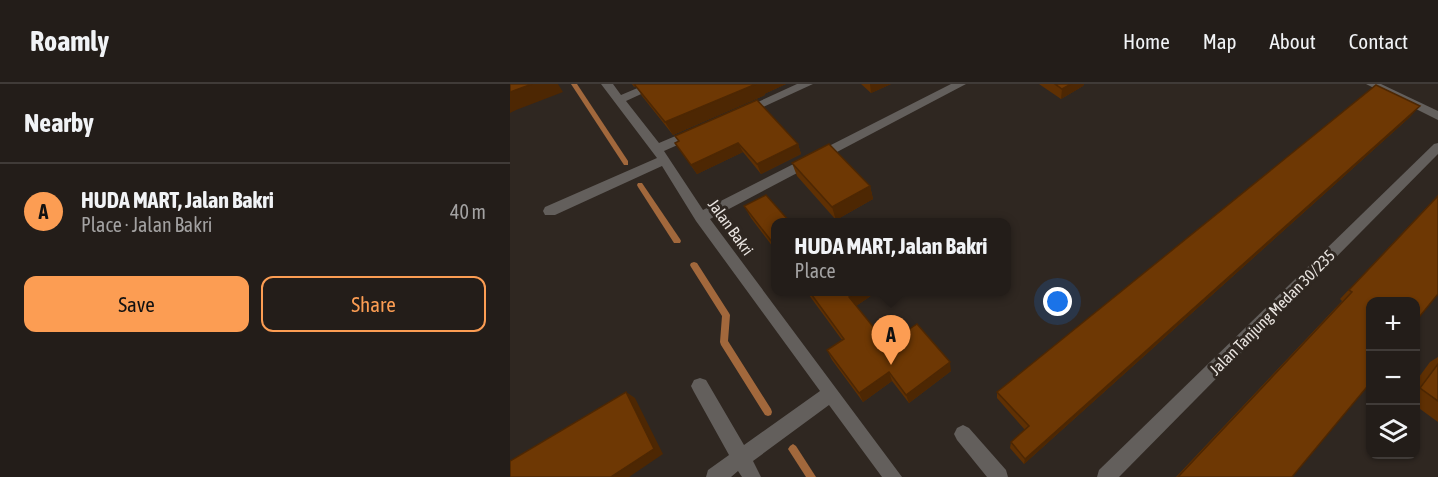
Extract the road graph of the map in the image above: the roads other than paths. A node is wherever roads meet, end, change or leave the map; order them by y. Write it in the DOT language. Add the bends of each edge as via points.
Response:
graph roads {
  1 [pos="606,84"];
  2 [pos="657,84"];
  3 [pos="807,84"];
  4 [pos="960,84"];
  5 [pos="1372,84"];
  6 [pos="618,99"];
  7 [pos="1438,116"];
  8 [pos="732,117"];
  9 [pos="711,126"];
  10 [pos="1438,147"];
  11 [pos="660,154"];
  12 [pos="550,211"];
  13 [pos="700,217"];
  14 [pos="700,386"];
  15 [pos="830,394"];
  16 [pos="963,434"];
  17 [pos="741,459"];
  18 [pos="716,477"];
  19 [pos="752,477"];
  20 [pos="893,477"];
  21 [pos="999,477"];
  22 [pos="1106,477"];
  1 -- 6 [label="street, Jalan Bakri"];
  2 -- 6 [label="street"];
  3 -- 8 [label="street"];
  4 -- 13 [label="street"];
  5 -- 7 [label="street"];
  6 -- 11 [label="street, Jalan Bakri"];
  9 -- 11 [label="street"];
  10 -- 22 [label="street, Jalan Tanjung Medan 30/235"];
  11 -- 12 [label="street"];
  11 -- 13 [label="street, Jalan Bakri"];
  13 -- 15 [label="street, Jalan Bakri"];
  14 -- 17 [label="street"];
  15 -- 17 [label="street"];
  15 -- 20 [label="street, Jalan Bakri"];
  16 -- 21 [label="street"];
  17 -- 18 [label="street"];
  17 -- 19 [label="street"];
}
